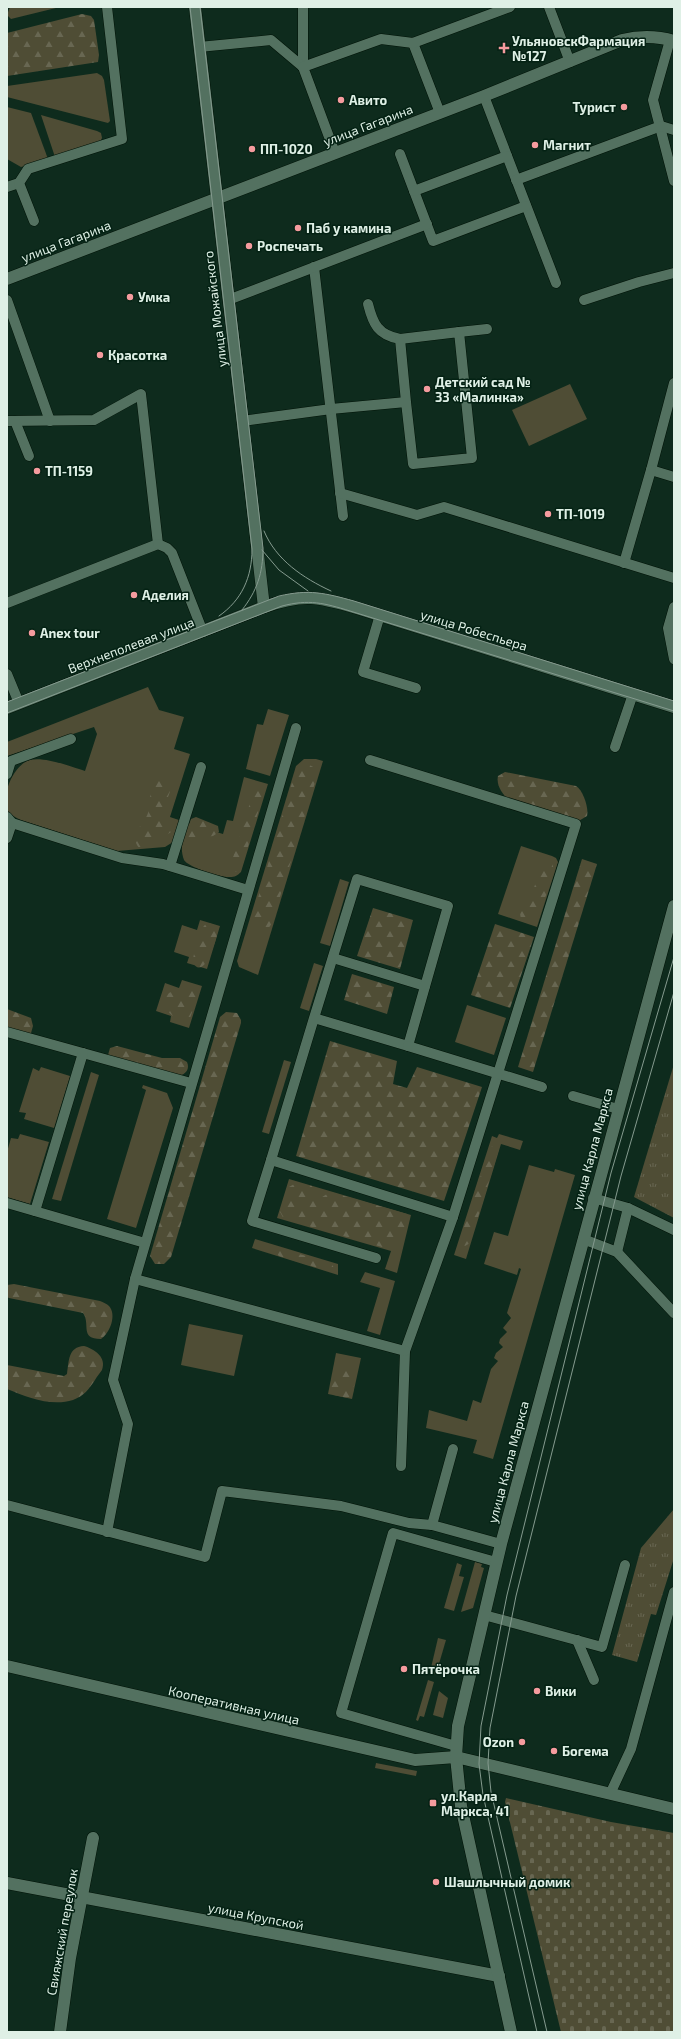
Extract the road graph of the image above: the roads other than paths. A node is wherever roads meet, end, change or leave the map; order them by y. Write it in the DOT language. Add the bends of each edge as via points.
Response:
graph roads {
  1 [pos="107,7"];
  2 [pos="195,7"];
  3 [pos="303,7"];
  4 [pos="510,7"];
  5 [pos="549,7"];
  6 [pos="672,40"];
  7 [pos="413,43"];
  8 [pos="199,47"];
  9 [pos="570,62"];
  10 [pos="303,67"];
  11 [pos="484,96"];
  12 [pos="440,113"];
  13 [pos="661,126"];
  14 [pos="674,130"];
  15 [pos="335,153"];
  16 [pos="400,154"];
  17 [pos="507,156"];
  18 [pos="516,180"];
  19 [pos="674,181"];
  20 [pos="18,183"];
  21 [pos="7,187"];
  22 [pos="414,191"];
  23 [pos="216,198"];
  24 [pos="526,206"];
  25 [pos="34,221"];
  26 [pos="427,224"];
  27 [pos="314,267"];
  28 [pos="674,273"];
  29 [pos="7,279"];
  30 [pos="556,283"];
  31 [pos="7,300"];
  32 [pos="228,300"];
  33 [pos="584,300"];
  34 [pos="368,304"];
  35 [pos="487,329"];
  36 [pos="459,332"];
  37 [pos="400,338"];
  38 [pos="674,383"];
  39 [pos="406,402"];
  40 [pos="331,409"];
  41 [pos="11,421"];
  42 [pos="50,421"];
  43 [pos="242,421"];
  44 [pos="29,456"];
  45 [pos="650,470"];
  46 [pos="674,477"];
  47 [pos="340,494"];
  48 [pos="343,516"];
  49 [pos="158,544"];
  50 [pos="624,563"];
  51 [pos="674,578"];
  52 [pos="7,603"];
  53 [pos="264,607"];
  54 [pos="674,607"];
  55 [pos="380,615"];
  56 [pos="203,632"];
  57 [pos="674,660"];
  58 [pos="7,674"];
  59 [pos="416,688"];
  60 [pos="633,694"];
  61 [pos="19,703"];
  62 [pos="674,707"];
  63 [pos="7,708"];
  64 [pos="296,728"];
  65 [pos="71,739"];
  66 [pos="615,746"];
  67 [pos="370,760"];
  68 [pos="201,767"];
  69 [pos="7,774"];
  70 [pos="9,820"];
  71 [pos="7,837"];
  72 [pos="170,866"];
  73 [pos="248,890"];
  74 [pos="674,906"];
  75 [pos="333,958"];
  76 [pos="425,986"];
  77 [pos="314,1018"];
  78 [pos="7,1032"];
  79 [pos="408,1046"];
  80 [pos="83,1053"];
  81 [pos="499,1074"];
  82 [pos="191,1083"];
  83 [pos="542,1087"];
  84 [pos="573,1096"];
  85 [pos="618,1109"];
  86 [pos="271,1160"];
  87 [pos="594,1198"];
  88 [pos="7,1203"];
  89 [pos="628,1208"];
  90 [pos="35,1211"];
  91 [pos="453,1217"];
  92 [pos="674,1230"];
  93 [pos="583,1239"];
  94 [pos="145,1243"];
  95 [pos="617,1252"];
  96 [pos="376,1258"];
  97 [pos="134,1279"];
  98 [pos="674,1313"];
  99 [pos="405,1351"];
  100 [pos="453,1449"];
  101 [pos="402,1466"];
  102 [pos="7,1505"];
  103 [pos="432,1525"];
  104 [pos="107,1532"];
  105 [pos="501,1544"];
  106 [pos="496,1562"];
  107 [pos="625,1565"];
  108 [pos="674,1592"];
  109 [pos="484,1615"];
  110 [pos="577,1640"];
  111 [pos="7,1666"];
  112 [pos="594,1680"];
  113 [pos="456,1752"];
  114 [pos="610,1794"];
  115 [pos="674,1809"];
  116 [pos="93,1838"];
  117 [pos="7,1883"];
  118 [pos="82,1897"];
  119 [pos="499,1976"];
  120 [pos="60,2032"];
  121 [pos="511,2032"];
  1 -- 20 [label="lane" via="122,139 28,169"];
  2 -- 8 [label="street, улица Можайского"];
  3 -- 10 [label="lane"];
  4 -- 7 [label="lane"];
  5 -- 9 [label="lane"];
  6 -- 9 [label="street, улица Гагарина" via="636,37 622,40"];
  6 -- 13 [label="lane" via="653,100"];
  7 -- 10 [label="lane" via="381,39"];
  7 -- 12 [label="lane"];
  8 -- 10 [label="lane" via="271,40"];
  8 -- 23 [label="street, улица Можайского"];
  9 -- 11 [label="street, улица Гагарина"];
  10 -- 15 [label="lane"];
  11 -- 12 [label="street, улица Гагарина"];
  11 -- 17 [label="lane"];
  12 -- 15 [label="street, улица Гагарина"];
  13 -- 14 [label="lane"];
  13 -- 18 [label="lane"];
  13 -- 19 [label="lane"];
  15 -- 23 [label="street, улица Гагарина"];
  16 -- 22 [label="lane"];
  17 -- 18 [label="lane"];
  17 -- 22 [label="lane"];
  18 -- 24 [label="lane"];
  20 -- 21 [label="lane"];
  20 -- 25 [label="lane"];
  22 -- 26 [label="lane"];
  23 -- 29 [label="street, улица Гагарина"];
  23 -- 32 [label="street, улица Можайского"];
  24 -- 26 [label="lane" via="433,241"];
  24 -- 30 [label="lane"];
  26 -- 27 [label="lane"];
  27 -- 32 [label="lane"];
  27 -- 40 [label="lane"];
  28 -- 33 [label="lane"];
  31 -- 42 [label="lane"];
  32 -- 43 [label="street, улица Можайского"];
  34 -- 37 [label="lane" via="372,320 380,331 389,337"];
  35 -- 36 [label="lane"];
  36 -- 37 [label="lane"];
  36 -- 39 [label="lane" via="472,458 413,464"];
  37 -- 39 [label="lane"];
  38 -- 45 [label="lane"];
  39 -- 40 [label="lane"];
  40 -- 43 [label="lane"];
  40 -- 47 [label="lane"];
  41 -- 42 [label="lane"];
  41 -- 44 [label="lane"];
  42 -- 49 [label="lane" via="94,420 141,394"];
  43 -- 53 [label="street, улица Можайского"];
  45 -- 46 [label="lane"];
  45 -- 50 [label="lane"];
  47 -- 48 [label="lane"];
  47 -- 50 [label="lane" via="417,515 444,507"];
  49 -- 52 [label="lane"];
  49 -- 56 [label="lane" via="172,553"];
  50 -- 51 [label="lane"];
  53 -- 55 [label="street, улица Робеспьера" via="292,598 322,598"];
  53 -- 56 [label="street, Верхнеполевая улица"];
  54 -- 57 [label="lane" via="668,628"];
  55 -- 59 [label="lane" via="363,672"];
  55 -- 60 [label="street, улица Робеспьера"];
  56 -- 61 [label="street, Верхнеполевая улица"];
  58 -- 61 [label="lane"];
  60 -- 62 [label="street, улица Робеспьера"];
  60 -- 66 [label="lane"];
  61 -- 63 [label="street, Верхнеполевая улица"];
  64 -- 73 [label="lane"];
  65 -- 69 [label="lane" via="11,761"];
  67 -- 81 [label="lane" via="576,824"];
  68 -- 72 [label="lane"];
  70 -- 71 [label="lane"];
  70 -- 72 [label="lane" via="122,858"];
  72 -- 73 [label="lane"];
  73 -- 82 [label="lane"];
  74 -- 85 [label="street, улица Карла Маркса"];
  75 -- 76 [label="lane"];
  75 -- 76 [label="lane" via="357,879 448,906"];
  75 -- 77 [label="lane"];
  76 -- 79 [label="lane"];
  77 -- 79 [label="lane"];
  77 -- 86 [label="lane"];
  78 -- 80 [label="lane"];
  79 -- 81 [label="lane"];
  80 -- 82 [label="lane"];
  80 -- 90 [label="lane"];
  81 -- 83 [label="lane"];
  81 -- 91 [label="lane"];
  82 -- 94 [label="lane"];
  84 -- 85 [label="lane"];
  85 -- 87 [label="street, улица Карла Маркса"];
  86 -- 91 [label="lane"];
  86 -- 96 [label="lane" via="252,1221"];
  87 -- 89 [label="lane"];
  87 -- 93 [label="street, улица Карла Маркса"];
  88 -- 90 [label="lane"];
  89 -- 92 [label="lane"];
  89 -- 95 [label="lane"];
  90 -- 94 [label="lane"];
  91 -- 99 [label="lane"];
  93 -- 95 [label="lane"];
  93 -- 105 [label="street, улица Карла Маркса"];
  94 -- 97 [label="lane"];
  95 -- 98 [label="lane"];
  97 -- 99 [label="lane"];
  97 -- 104 [label="lane" via="113,1380 128,1424"];
  99 -- 101 [label="lane"];
  100 -- 103 [label="lane"];
  102 -- 104 [label="lane"];
  103 -- 104 [label="lane" via="409,1523 341,1506 222,1491 205,1557"];
  103 -- 105 [label="lane"];
  105 -- 106 [label="street, улица Карла Маркса"];
  106 -- 109 [label="street, улица Карла Маркса"];
  106 -- 113 [label="lane" via="393,1533 341,1713"];
  107 -- 110 [label="lane" via="602,1646"];
  108 -- 114 [label="lane" via="631,1749"];
  109 -- 110 [label="lane"];
  109 -- 113 [label="street, улица Карла Маркса" via="463,1699"];
  110 -- 112 [label="lane"];
  111 -- 113 [label="street, Кооперативная улица" via="415,1760"];
  113 -- 114 [label="street, Кооперативная улица"];
  113 -- 119 [label="street, улица Карла Маркса" via="461,1806"];
  114 -- 115 [label="street, Кооперативная улица"];
  116 -- 118 [label="street, Свияжский переулок"];
  117 -- 118 [label="street, улица Крупской"];
  118 -- 119 [label="street, улица Крупской"];
  118 -- 120 [label="street, Свияжский переулок" via="70,1958"];
  119 -- 121 [label="street, улица Карла Маркса"];
}
